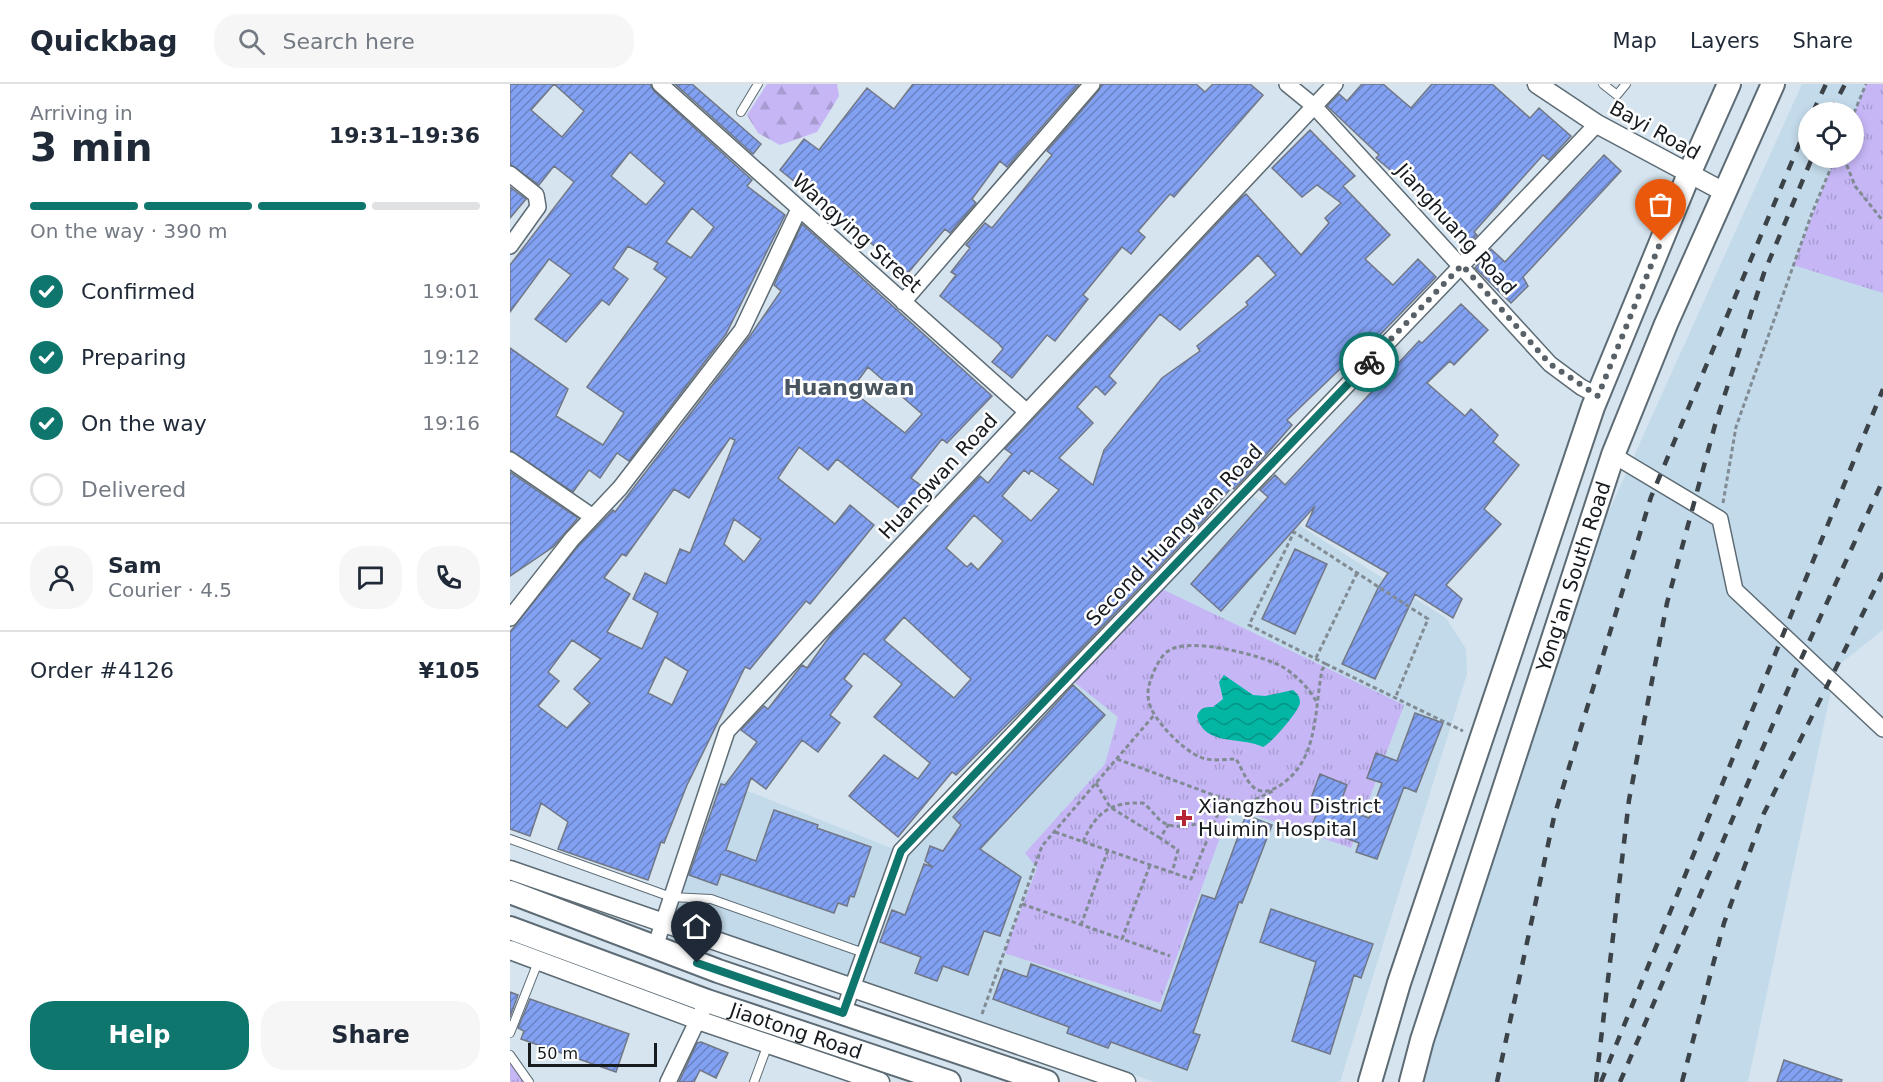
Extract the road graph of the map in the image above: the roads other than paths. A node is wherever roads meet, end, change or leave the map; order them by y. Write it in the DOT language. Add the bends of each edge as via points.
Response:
graph roads {
  1 [pos="660,84"];
  2 [pos="758,84"];
  3 [pos="1092,84"];
  4 [pos="1287,84"];
  5 [pos="1335,84"];
  6 [pos="1537,84"];
  7 [pos="1603,84"];
  8 [pos="1626,84"];
  9 [pos="1729,84"];
  10 [pos="1773,84"];
  11 [pos="1314,106"];
  12 [pos="741,112"];
  13 [pos="1597,124"];
  14 [pos="510,174"];
  15 [pos="1689,174"];
  16 [pos="1724,192"];
  17 [pos="799,209"];
  18 [pos="510,246"];
  19 [pos="1462,265"];
  20 [pos="903,302"];
  21 [pos="1598,396"];
  22 [pos="1027,412"];
  23 [pos="1613,455"];
  24 [pos="510,460"];
  25 [pos="593,517"];
  26 [pos="510,618"];
  27 [pos="1882,728"];
  28 [pos="510,839"];
  29 [pos="510,870"];
  30 [pos="510,892"];
  31 [pos="671,897"];
  32 [pos="662,925"];
  33 [pos="510,927"];
  34 [pos="655,947"];
  35 [pos="510,950"];
  36 [pos="864,953"];
  37 [pos="538,960"];
  38 [pos="851,989"];
  39 [pos="702,1010"];
  40 [pos="843,1013"];
  41 [pos="510,1033"];
  42 [pos="768,1044"];
  43 [pos="510,1055"];
  44 [pos="529,1082"];
  45 [pos="669,1082"];
  46 [pos="754,1082"];
  47 [pos="880,1082"];
  48 [pos="949,1082"];
  49 [pos="1047,1082"];
  50 [pos="1126,1082"];
  51 [pos="1370,1082"];
  52 [pos="1411,1082"];
  1 -- 17 [label="street, Wangying Street"];
  2 -- 12 [label="lane"];
  3 -- 20 [label="street"];
  4 -- 11 [label="street, Jianghuang Road"];
  5 -- 11 [label="street, Huangwan Road"];
  6 -- 13 [label="street, Bayi Road"];
  7 -- 8 [label="lane" via="1617,95"];
  9 -- 15 [label="main road, Yong'an South Road"];
  10 -- 16 [label="main road, Yong'an South Road"];
  11 -- 19 [label="street, Jianghuang Road"];
  11 -- 22 [label="street, Huangwan Road"];
  13 -- 15 [label="street, Bayi Road"];
  13 -- 19 [label="street, Second Huangwan Road"];
  14 -- 18 [label="street" via="536,195 538,207"];
  15 -- 16 [label="street, Bayi Road"];
  15 -- 21 [label="main road, Yong'an South Road"];
  16 -- 23 [label="main road, Yong'an South Road"];
  17 -- 20 [label="street, Wangying Street"];
  17 -- 25 [label="street" via="742,330 620,488"];
  19 -- 21 [label="street, Jianghuang Road" via="1550,364"];
  19 -- 36 [label="street, Second Huangwan Road" via="901,851"];
  20 -- 22 [label="street, Wangying Street"];
  21 -- 51 [label="main road, Yong'an South Road" via="1399,983"];
  22 -- 31 [label="street, Huangwan Road" via="727,731"];
  23 -- 27 [label="street" via="1720,519 1735,590"];
  23 -- 52 [label="main road, Yong'an South Road"];
  24 -- 25 [label="street"];
  25 -- 26 [label="street"];
  28 -- 31 [label="lane"];
  29 -- 32 [label="street"];
  30 -- 34 [label="main road, Jiaotong Road"];
  31 -- 32 [label="street, Huangwan Road"];
  31 -- 36 [label="lane" via="711,899"];
  32 -- 34 [label="street, Huangwan Road"];
  32 -- 38 [label="street"];
  33 -- 39 [label="main road, Jiaotong Road"];
  34 -- 40 [label="main road, Jiaotong Road"];
  35 -- 37 [label="street"];
  36 -- 38 [label="street, Second Huangwan Road"];
  37 -- 39 [label="street"];
  37 -- 41 [label="lane"];
  38 -- 40 [label="street, Second Huangwan Road"];
  38 -- 50 [label="street"];
  39 -- 42 [label="street"];
  39 -- 45 [label="street"];
  39 -- 48 [label="main road, Jiaotong Road"];
  40 -- 49 [label="main road, Jiaotong Road"];
  42 -- 46 [label="lane"];
  42 -- 47 [label="street"];
  43 -- 44 [label="lane"];
}
